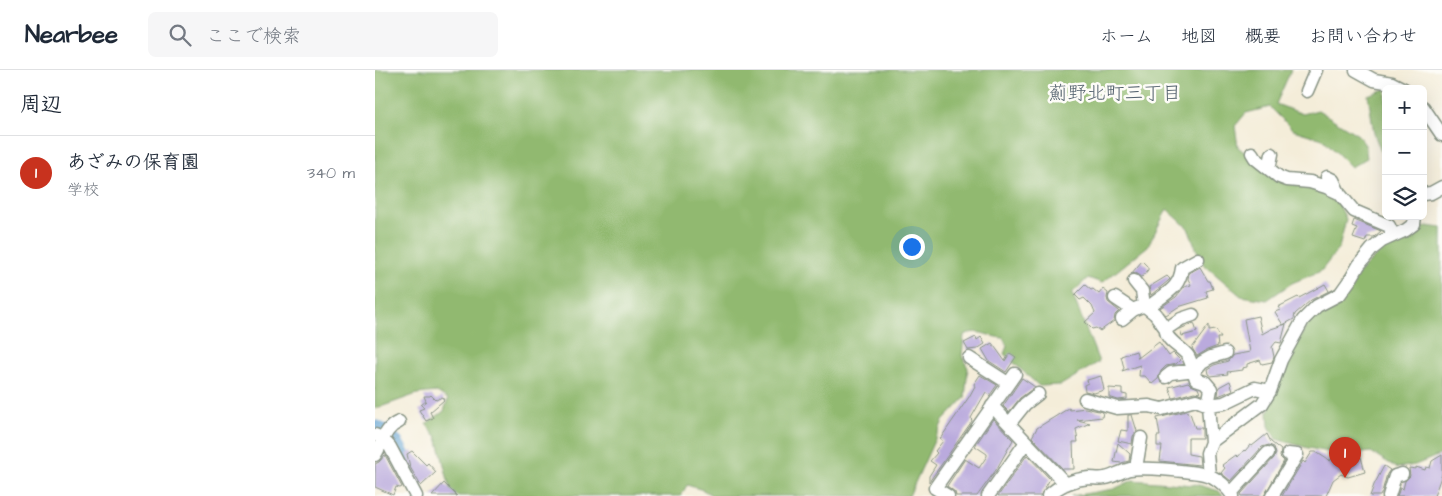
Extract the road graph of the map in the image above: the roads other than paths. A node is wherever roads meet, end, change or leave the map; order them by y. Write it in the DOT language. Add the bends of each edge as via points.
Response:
graph roads {
  1 [pos="1316,70"];
  2 [pos="1356,70"];
  3 [pos="1396,85"];
  4 [pos="1307,91"];
  5 [pos="1427,113"];
  6 [pos="1442,136"];
  7 [pos="1252,153"];
  8 [pos="1272,154"];
  9 [pos="1269,169"];
  10 [pos="1327,177"];
  11 [pos="1442,187"];
  12 [pos="1339,193"];
  13 [pos="1427,194"];
  14 [pos="1414,220"];
  15 [pos="1393,235"];
  16 [pos="1198,259"];
  17 [pos="1135,281"];
  18 [pos="1115,298"];
  19 [pos="1142,307"];
  20 [pos="1193,315"];
  21 [pos="1122,320"];
  22 [pos="1167,329"];
  23 [pos="1225,353"];
  24 [pos="969,358"];
  25 [pos="1195,370"];
  26 [pos="1166,377"];
  27 [pos="1270,391"];
  28 [pos="1037,394"];
  29 [pos="1085,399"];
  30 [pos="1208,405"];
  31 [pos="993,406"];
  32 [pos="399,422"];
  33 [pos="1009,424"];
  34 [pos="382,435"];
  35 [pos="1141,438"];
  36 [pos="1026,442"];
  37 [pos="1211,442"];
  38 [pos="1268,453"];
  39 [pos="1289,454"];
  40 [pos="375,455"];
  41 [pos="1136,468"];
  42 [pos="1402,474"];
  43 [pos="1209,475"];
  44 [pos="1066,484"];
  45 [pos="1232,494"];
  46 [pos="416,496"];
  47 [pos="949,496"];
  48 [pos="988,496"];
  49 [pos="1048,496"];
  50 [pos="1272,496"];
  51 [pos="1389,496"];
  1 -- 4 [label="street"];
  2 -- 3 [label="street" via="1375,80"];
  5 -- 6 [label="street"];
  7 -- 9 [label="street"];
  8 -- 9 [label="street"];
  9 -- 12 [label="street" via="1283,180 1304,176"];
  10 -- 12 [label="street" via="1333,180"];
  11 -- 13 [label="street"];
  12 -- 15 [label="street" via="1354,211 1389,226"];
  14 -- 15 [label="street" via="1406,230"];
  15 -- 27 [label="street" via="1372,249 1340,294 1317,306 1303,320 1281,360"];
  16 -- 19 [label="street" via="1182,268 1176,286"];
  17 -- 19 [label="street" via="1142,291"];
  18 -- 19 [label="street"];
  19 -- 21 [label="street"];
  19 -- 22 [label="street"];
  20 -- 22 [label="street"];
  22 -- 25 [label="street" via="1169,338 1187,354"];
  23 -- 25 [label="street" via="1202,362"];
  24 -- 31 [label="street" via="1012,378"];
  25 -- 26 [label="street" via="1171,373"];
  25 -- 30 [label="street" via="1196,378 1211,389"];
  27 -- 30 [label="street" via="1255,388 1224,403"];
  27 -- 37 [label="street" via="1262,404"];
  28 -- 33 [label="street"];
  29 -- 30 [label="street" via="1117,408 1149,406 1162,409 1196,400"];
  30 -- 37 [label="street"];
  31 -- 33 [label="street"];
  31 -- 47 [label="street" via="935,488"];
  32 -- 34 [label="street"];
  33 -- 36 [label="street"];
  34 -- 40 [label="street" via="381,446"];
  34 -- 46 [label="street"];
  35 -- 41 [label="street"];
  36 -- 44 [label="street"];
  36 -- 48 [label="street"];
  37 -- 43 [label="street" via="1207,453"];
  38 -- 45 [label="street"];
  39 -- 50 [label="street" via="1297,455"];
  41 -- 43 [label="street"];
  41 -- 44 [label="street" via="1106,478"];
  42 -- 51 [label="street" via="1395,476"];
  43 -- 45 [label="street"];
  44 -- 49 [label="street"];
}
